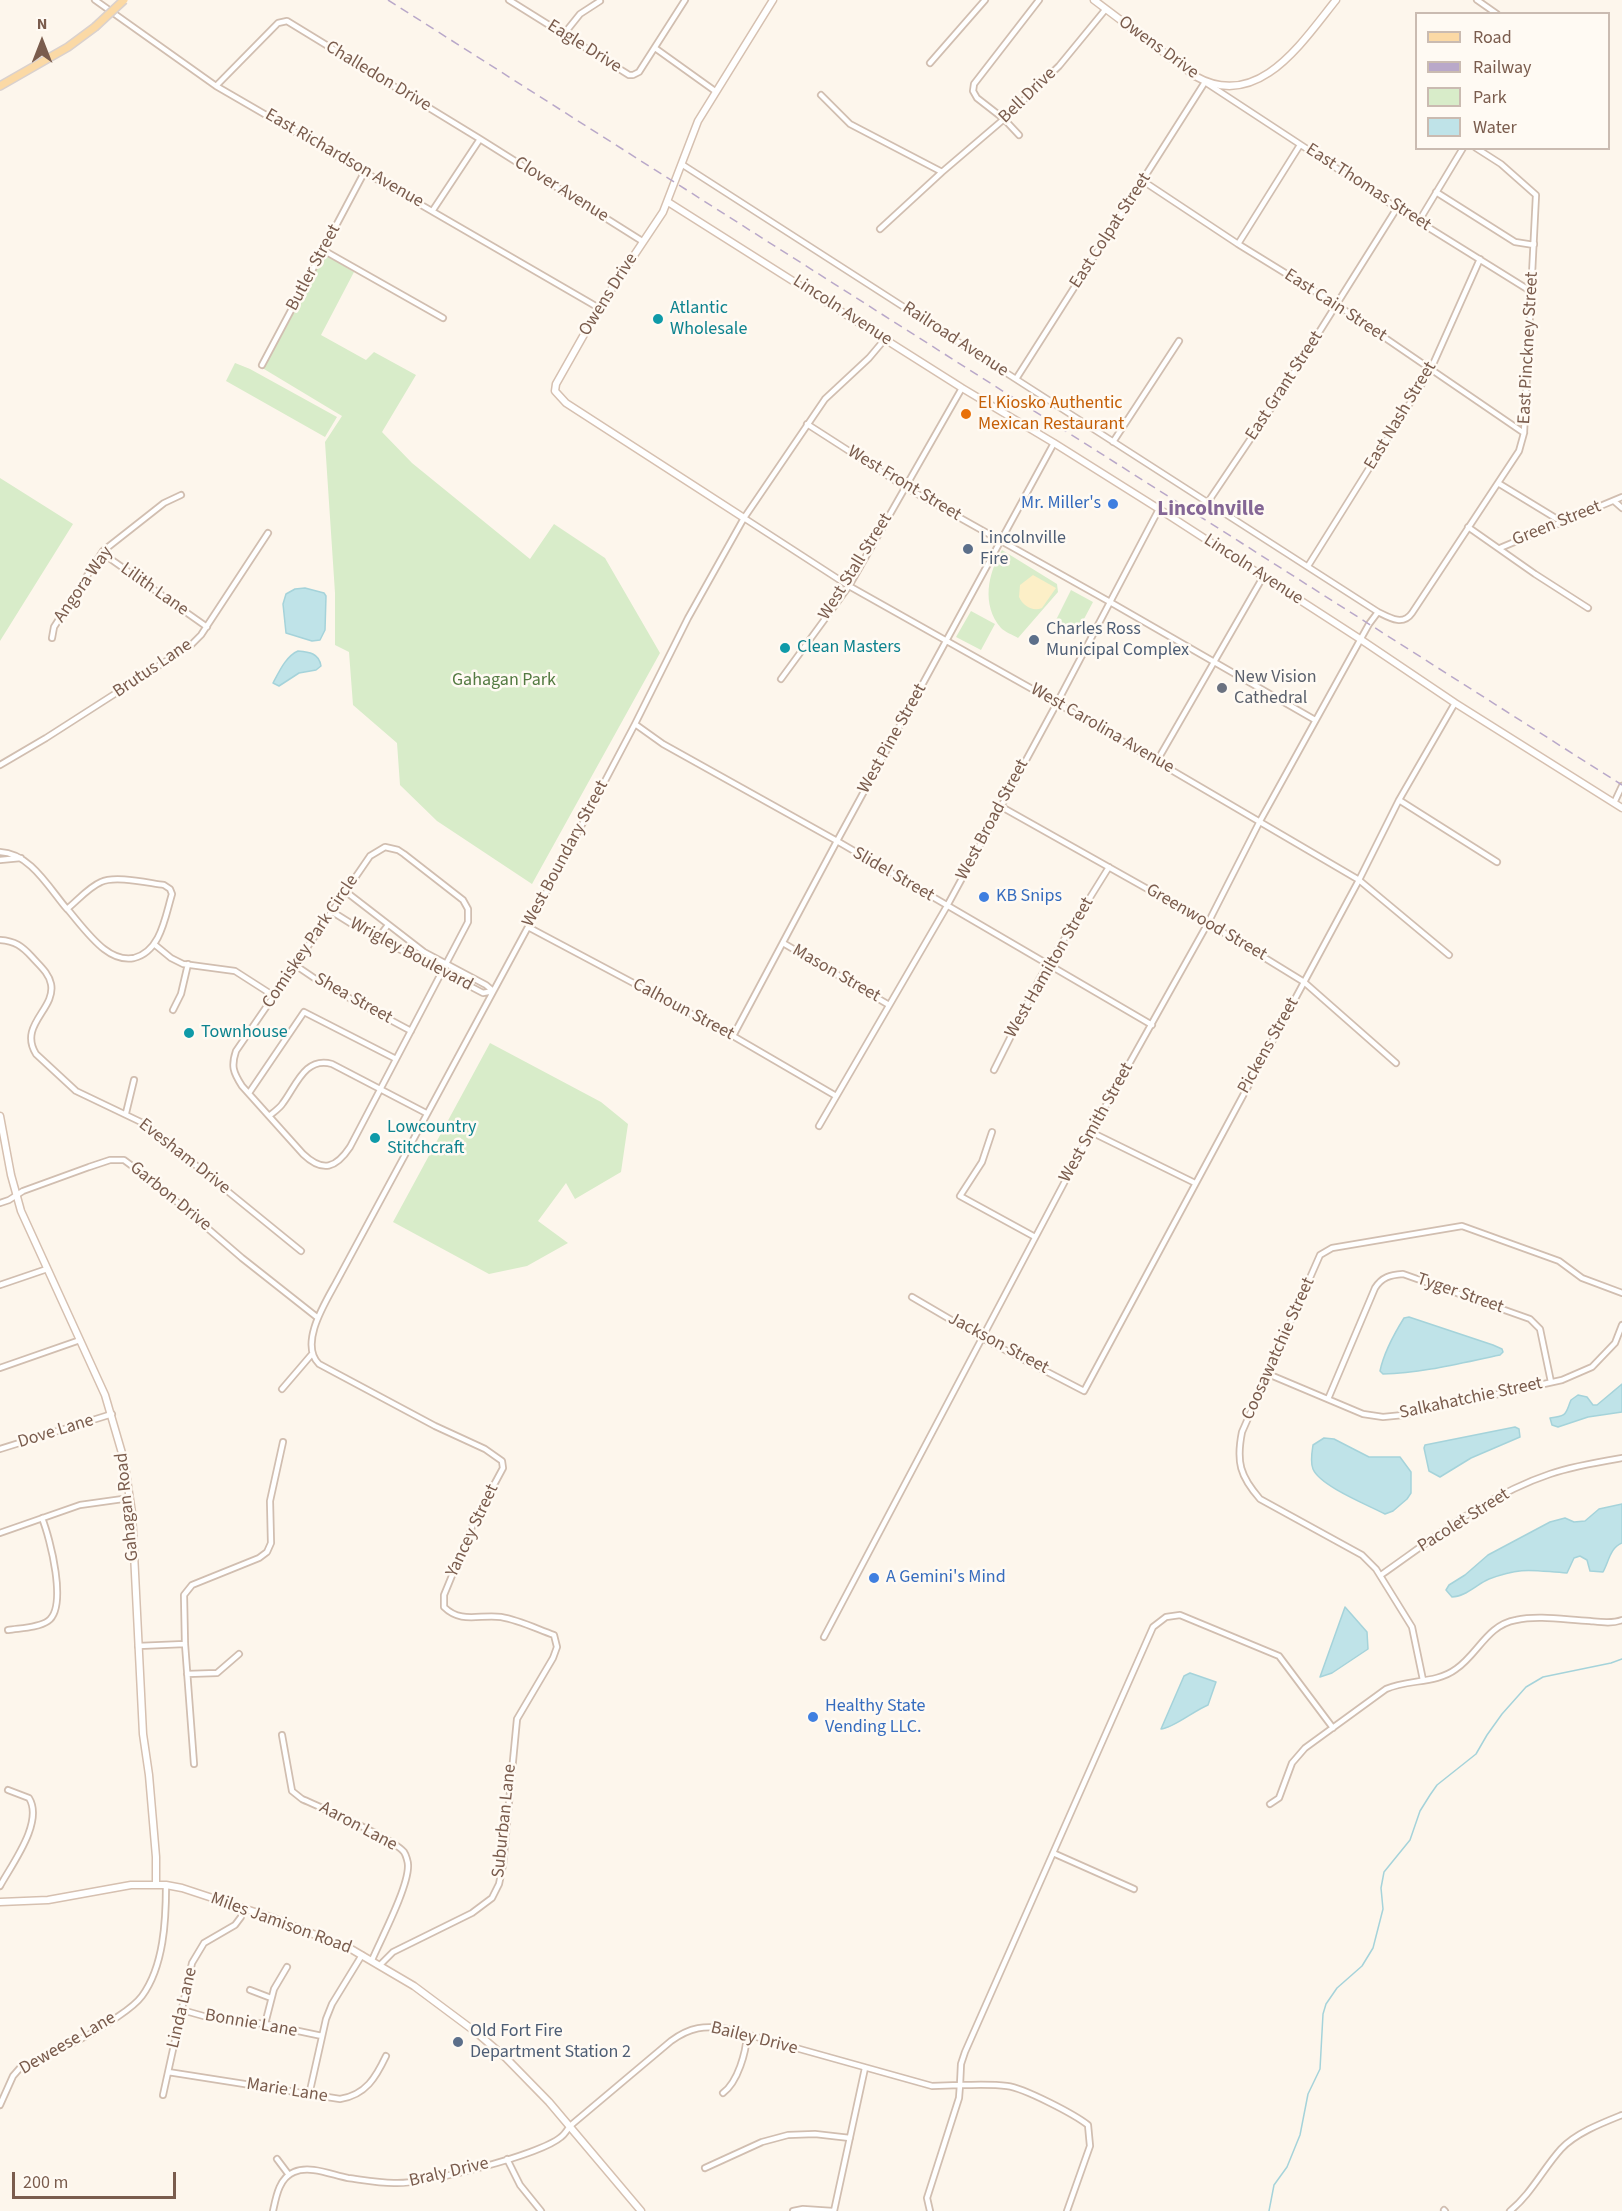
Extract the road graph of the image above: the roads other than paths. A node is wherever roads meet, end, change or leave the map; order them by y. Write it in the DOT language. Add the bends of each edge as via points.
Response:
graph roads {
  1 [pos="95,0"];
  2 [pos="124,0"];
  3 [pos="509,0"];
  4 [pos="685,0"];
  5 [pos="773,0"];
  6 [pos="986,0"];
  7 [pos="1039,0"];
  8 [pos="1094,0"];
  9 [pos="1336,0"];
  10 [pos="1477,0"];
  11 [pos="600,1"];
  12 [pos="1105,10"];
  13 [pos="1494,12"];
  14 [pos="564,34"];
  15 [pos="655,48"];
  16 [pos="930,63"];
  17 [pos="1205,82"];
  18 [pos="0,86"];
  19 [pos="216,86"];
  20 [pos="715,91"];
  21 [pos="821,95"];
  22 [pos="1004,119"];
  23 [pos="1019,135"];
  24 [pos="480,139"];
  25 [pos="1300,144"];
  26 [pos="1462,150"];
  27 [pos="1479,150"];
  28 [pos="683,165"];
  29 [pos="365,171"];
  30 [pos="942,172"];
  31 [pos="1143,181"];
  32 [pos="1436,192"];
  33 [pos="668,202"];
  34 [pos="1397,208"];
  35 [pos="432,210"];
  36 [pos="663,212"];
  37 [pos="685,212"];
  38 [pos="1419,221"];
  39 [pos="880,229"];
  40 [pos="642,241"];
  41 [pos="1238,244"];
  42 [pos="1534,245"];
  43 [pos="323,250"];
  44 [pos="1480,260"];
  45 [pos="1532,292"];
  46 [pos="1337,305"];
  47 [pos="599,308"];
  48 [pos="443,318"];
  49 [pos="885,339"];
  50 [pos="1179,341"];
  51 [pos="262,364"];
  52 [pos="1430,371"];
  53 [pos="1016,379"];
  54 [pos="962,388"];
  55 [pos="807,424"];
  56 [pos="1524,434"];
  57 [pos="1113,442"];
  58 [pos="1054,443"];
  59 [pos="1498,483"];
  60 [pos="905,488"];
  61 [pos="181,495"];
  62 [pos="1622,498"];
  63 [pos="1614,501"];
  64 [pos="1208,502"];
  65 [pos="1622,508"];
  66 [pos="1159,509"];
  67 [pos="744,518"];
  68 [pos="1562,522"];
  69 [pos="1468,527"];
  70 [pos="268,533"];
  71 [pos="1001,542"];
  72 [pos="1500,548"];
  73 [pos="102,553"];
  74 [pos="1308,566"];
  75 [pos="1263,577"];
  76 [pos="849,586"];
  77 [pos="1110,602"];
  78 [pos="1588,608"];
  79 [pos="1378,612"];
  80 [pos="207,627"];
  81 [pos="52,638"];
  82 [pos="1360,639"];
  83 [pos="947,641"];
  84 [pos="1215,663"];
  85 [pos="781,679"];
  86 [pos="1057,703"];
  87 [pos="1455,703"];
  88 [pos="1315,720"];
  89 [pos="635,724"];
  90 [pos="1157,761"];
  91 [pos="0,765"];
  92 [pos="1622,786"];
  93 [pos="1399,800"];
  94 [pos="1614,803"];
  95 [pos="1000,806"];
  96 [pos="1622,808"];
  97 [pos="1260,820"];
  98 [pos="837,841"];
  99 [pos="0,852"];
  100 [pos="22,858"];
  101 [pos="0,860"];
  102 [pos="1497,862"];
  103 [pos="1109,867"];
  104 [pos="1359,880"];
  105 [pos="345,891"];
  106 [pos="947,906"];
  107 [pos="67,909"];
  108 [pos="331,911"];
  109 [pos="1208,923"];
  110 [pos="388,925"];
  111 [pos="528,927"];
  112 [pos="378,938"];
  113 [pos="0,940"];
  114 [pos="783,943"];
  115 [pos="154,944"];
  116 [pos="1449,955"];
  117 [pos="188,964"];
  118 [pos="446,964"];
  119 [pos="295,965"];
  120 [pos="1048,965"];
  121 [pos="442,972"];
  122 [pos="1304,982"];
  123 [pos="493,992"];
  124 [pos="274,996"];
  125 [pos="889,1005"];
  126 [pos="173,1010"];
  127 [pos="1152,1025"];
  128 [pos="411,1031"];
  129 [pos="733,1036"];
  130 [pos="396,1059"];
  131 [pos="1396,1063"];
  132 [pos="994,1070"];
  133 [pos="134,1080"];
  134 [pos="380,1090"];
  135 [pos="249,1093"];
  136 [pos="836,1096"];
  137 [pos="126,1113"];
  138 [pos="426,1113"];
  139 [pos="0,1116"];
  140 [pos="269,1116"];
  141 [pos="819,1126"];
  142 [pos="992,1132"];
  143 [pos="1091,1132"];
  144 [pos="1195,1183"];
  145 [pos="16,1195"];
  146 [pos="0,1203"];
  147 [pos="1035,1237"];
  148 [pos="301,1251"];
  149 [pos="47,1269"];
  150 [pos="0,1285"];
  151 [pos="1622,1293"];
  152 [pos="912,1297"];
  153 [pos="318,1318"];
  154 [pos="1622,1325"];
  155 [pos="982,1338"];
  156 [pos="80,1340"];
  157 [pos="312,1354"];
  158 [pos="0,1368"];
  159 [pos="1268,1374"];
  160 [pos="1551,1382"];
  161 [pos="282,1389"];
  162 [pos="1084,1390"];
  163 [pos="1328,1399"];
  164 [pos="112,1414"];
  165 [pos="283,1442"];
  166 [pos="0,1449"];
  167 [pos="1622,1458"];
  168 [pos="130,1498"];
  169 [pos="42,1518"];
  170 [pos="0,1533"];
  171 [pos="1381,1575"];
  172 [pos="1622,1620"];
  173 [pos="8,1630"];
  174 [pos="824,1637"];
  175 [pos="185,1644"];
  176 [pos="138,1646"];
  177 [pos="239,1654"];
  178 [pos="553,1658"];
  179 [pos="187,1674"];
  180 [pos="1423,1680"];
  181 [pos="1333,1728"];
  182 [pos="282,1735"];
  183 [pos="194,1764"];
  184 [pos="8,1790"];
  185 [pos="1270,1804"];
  186 [pos="1053,1854"];
  187 [pos="156,1884"];
  188 [pos="166,1885"];
  189 [pos="0,1886"];
  190 [pos="1134,1889"];
  191 [pos="0,1902"];
  192 [pos="243,1908"];
  193 [pos="362,1955"];
  194 [pos="372,1960"];
  195 [pos="381,1964"];
  196 [pos="287,1967"];
  197 [pos="250,1990"];
  198 [pos="271,1998"];
  199 [pos="182,2010"];
  200 [pos="265,2024"];
  201 [pos="747,2035"];
  202 [pos="322,2036"];
  203 [pos="386,2056"];
  204 [pos="865,2068"];
  205 [pos="168,2072"];
  206 [pos="960,2085"];
  207 [pos="723,2093"];
  208 [pos="163,2095"];
  209 [pos="309,2095"];
  210 [pos="0,2105"];
  211 [pos="1622,2115"];
  212 [pos="570,2126"];
  213 [pos="850,2138"];
  214 [pos="507,2159"];
  215 [pos="277,2160"];
  216 [pos="705,2168"];
  217 [pos="289,2175"];
  218 [pos="273,2211"];
  219 [pos="541,2211"];
  220 [pos="641,2211"];
  221 [pos="793,2211"];
  222 [pos="833,2211"];
  223 [pos="930,2211"];
  224 [pos="1066,2211"];
  225 [pos="1510,2211"];
  1 -- 19 [label="street, East Richardson Avenue"];
  2 -- 18 [label="main road, bridge" via="68,47"];
  3 -- 14 [label="street, Eagle Drive"];
  4 -- 15 [label="street"];
  5 -- 20 [label="street, Owens Drive"];
  6 -- 16 [label="street"];
  7 -- 22 [label="street" via="974,84 977,98"];
  8 -- 12 [label="street, Owens Drive"];
  9 -- 17 [label="street, Owens Drive" via="1295,52 1274,71 1235,85"];
  10 -- 13 [label="street"];
  11 -- 14 [label="street" via="580,14"];
  12 -- 17 [label="street, Owens Drive"];
  12 -- 22 [label="street, Bell Drive" via="1059,66"];
  14 -- 15 [label="street, Eagle Drive" via="628,75 639,72"];
  15 -- 20 [label="street"];
  17 -- 25 [label="street, East Thomas Street"];
  17 -- 31 [label="street, East Colpat Street"];
  19 -- 24 [label="street, Challedon Drive" via="278,23 287,21"];
  19 -- 29 [label="street, East Richardson Avenue"];
  20 -- 28 [label="street, Owens Drive" via="698,121"];
  21 -- 30 [label="street" via="850,124"];
  22 -- 23 [label="street"];
  22 -- 30 [label="street, Bell Drive"];
  24 -- 35 [label="street"];
  24 -- 40 [label="street, Clover Avenue"];
  25 -- 34 [label="street, East Thomas Street"];
  25 -- 41 [label="street"];
  26 -- 32 [label="street"];
  27 -- 42 [label="street, East Pinckney Street" via="1536,195"];
  28 -- 33 [label="street, Owens Drive"];
  28 -- 53 [label="street, Railroad Avenue"];
  29 -- 35 [label="street, East Richardson Avenue"];
  29 -- 43 [label="street, Butler Street"];
  30 -- 39 [label="street, Bell Drive"];
  31 -- 41 [label="street, East Cain Street"];
  31 -- 53 [label="street, East Colpat Street"];
  32 -- 38 [label="street"];
  32 -- 42 [label="street" via="1515,242"];
  33 -- 36 [label="street, Owens Drive"];
  33 -- 37 [label="street, Lincoln Avenue"];
  34 -- 38 [label="street, East Thomas Street"];
  34 -- 46 [label="street, East Grant Street"];
  35 -- 47 [label="street, East Richardson Avenue"];
  36 -- 37 [label="street"];
  36 -- 40 [label="street, Owens Drive"];
  37 -- 49 [label="street, Lincoln Avenue"];
  38 -- 44 [label="street, East Thomas Street"];
  40 -- 47 [label="street, Owens Drive"];
  41 -- 46 [label="street, East Cain Street"];
  42 -- 45 [label="street, East Pinckney Street"];
  43 -- 48 [label="street"];
  43 -- 51 [label="street, Butler Street"];
  44 -- 45 [label="street, East Thomas Street"];
  44 -- 52 [label="street, East Nash Street"];
  45 -- 56 [label="street, East Pinckney Street"];
  46 -- 52 [label="street, East Cain Street"];
  46 -- 64 [label="street, East Grant Street"];
  47 -- 67 [label="street, Owens Drive" via="556,384 558,397"];
  49 -- 54 [label="street, Lincoln Avenue"];
  49 -- 55 [label="street, West Boundary Street" via="825,399"];
  50 -- 57 [label="street"];
  52 -- 56 [label="street, East Cain Street"];
  52 -- 74 [label="street, East Nash Street"];
  53 -- 57 [label="street, Railroad Avenue"];
  54 -- 58 [label="street, Lincoln Avenue"];
  54 -- 60 [label="street, West Stall Street"];
  55 -- 60 [label="street, West Front Street"];
  55 -- 67 [label="street, West Boundary Street"];
  56 -- 59 [label="street, East Pinckney Street" via="1519,451"];
  57 -- 64 [label="street, Railroad Avenue"];
  58 -- 66 [label="street, Lincoln Avenue"];
  58 -- 71 [label="street, West Pine Street"];
  59 -- 68 [label="street"];
  59 -- 69 [label="street, East Pinckney Street"];
  60 -- 71 [label="street, West Front Street"];
  60 -- 76 [label="street, West Stall Street"];
  61 -- 73 [label="street, Angora Way" via="164,502"];
  62 -- 63 [label="street, Green Street"];
  63 -- 65 [label="street"];
  63 -- 68 [label="street, Green Street"];
  64 -- 74 [label="street, Railroad Avenue"];
  66 -- 75 [label="street, Lincoln Avenue"];
  66 -- 77 [label="street, West Broad Street"];
  67 -- 76 [label="street, West Carolina Avenue"];
  67 -- 89 [label="street, West Boundary Street"];
  68 -- 72 [label="street, Green Street"];
  69 -- 72 [label="street"];
  69 -- 79 [label="street, East Pinckney Street" via="1408,618 1391,619"];
  70 -- 80 [label="street, Brutus Lane"];
  71 -- 77 [label="street, West Front Street"];
  71 -- 83 [label="street, West Pine Street"];
  72 -- 78 [label="street"];
  73 -- 80 [label="street, Lilith Lane"];
  73 -- 81 [label="street, Angora Way" via="54,627"];
  74 -- 79 [label="street, Railroad Avenue"];
  75 -- 82 [label="street, Lincoln Avenue"];
  75 -- 84 [label="street"];
  76 -- 83 [label="street, West Carolina Avenue"];
  76 -- 85 [label="street, West Stall Street"];
  77 -- 84 [label="street, West Front Street"];
  77 -- 86 [label="street, West Broad Street"];
  79 -- 82 [label="street, West Smith Street"];
  80 -- 91 [label="street, Brutus Lane" via="191,645"];
  82 -- 87 [label="street, Lincoln Avenue"];
  82 -- 88 [label="street, West Smith Street"];
  83 -- 86 [label="street, West Carolina Avenue"];
  83 -- 98 [label="street, West Pine Street"];
  84 -- 88 [label="street, West Front Street"];
  84 -- 90 [label="street"];
  86 -- 90 [label="street, West Carolina Avenue"];
  86 -- 95 [label="street, West Broad Street"];
  87 -- 93 [label="street, Pickens Street"];
  87 -- 94 [label="street, Lincoln Avenue"];
  88 -- 97 [label="street, West Smith Street"];
  89 -- 98 [label="street, Slidel Street" via="663,744"];
  89 -- 111 [label="street, West Boundary Street"];
  90 -- 97 [label="street, West Carolina Avenue"];
  92 -- 94 [label="street"];
  93 -- 102 [label="street"];
  93 -- 104 [label="street, Pickens Street"];
  94 -- 96 [label="street, Lincoln Avenue"];
  95 -- 103 [label="street, Greenwood Street"];
  95 -- 106 [label="street, West Broad Street"];
  97 -- 104 [label="street, West Carolina Avenue"];
  97 -- 109 [label="street, West Smith Street"];
  98 -- 106 [label="street, Slidel Street"];
  98 -- 114 [label="street, West Pine Street"];
  99 -- 100 [label="street"];
  100 -- 101 [label="street"];
  100 -- 107 [label="street"];
  103 -- 109 [label="street, Greenwood Street"];
  103 -- 120 [label="street, West Hamilton Street"];
  104 -- 116 [label="street, West Carolina Avenue"];
  104 -- 122 [label="street, Pickens Street"];
  105 -- 108 [label="street, Comiskey Park Circle"];
  105 -- 110 [label="street, Wrigley Boulevard"];
  105 -- 118 [label="street, Comiskey Park Circle" via="374,852 385,847 404,854 463,900 468,909 468,922"];
  106 -- 120 [label="street, Slidel Street"];
  106 -- 125 [label="street, West Broad Street"];
  107 -- 115 [label="street" via="103,949 116,957 140,956"];
  107 -- 115 [label="street" via="111,879 164,885 172,894"];
  108 -- 112 [label="street, Wrigley Boulevard"];
  108 -- 119 [label="street, Comiskey Park Circle"];
  109 -- 122 [label="street, Greenwood Street"];
  109 -- 127 [label="street, West Smith Street"];
  110 -- 112 [label="street"];
  110 -- 118 [label="street, Wrigley Boulevard"];
  111 -- 123 [label="street, West Boundary Street"];
  111 -- 129 [label="street, Calhoun Street"];
  112 -- 121 [label="street, Wrigley Boulevard"];
  113 -- 137 [label="street, Evesham Drive" via="21,945 51,985 31,1035 31,1047 36,1054 76,1090"];
  114 -- 125 [label="street, Mason Street"];
  114 -- 129 [label="street, West Pine Street"];
  115 -- 117 [label="street" via="171,958"];
  117 -- 124 [label="street" via="235,971"];
  117 -- 126 [label="street"];
  118 -- 121 [label="street, Comiskey Park Circle"];
  118 -- 123 [label="street, Wrigley Boulevard"];
  119 -- 124 [label="street, Comiskey Park Circle"];
  119 -- 128 [label="street, Shea Street"];
  120 -- 127 [label="street, Slidel Street"];
  120 -- 132 [label="street, West Hamilton Street"];
  121 -- 123 [label="street, Wrigley Boulevard" via="483,993"];
  121 -- 128 [label="street, Comiskey Park Circle"];
  122 -- 131 [label="street, Greenwood Street"];
  122 -- 144 [label="street, Pickens Street"];
  123 -- 138 [label="street, West Boundary Street"];
  124 -- 135 [label="street, Comiskey Park Circle" via="233,1059 234,1073"];
  125 -- 136 [label="street, West Broad Street"];
  127 -- 143 [label="street, West Smith Street"];
  128 -- 130 [label="street, Comiskey Park Circle"];
  129 -- 136 [label="street, Calhoun Street"];
  130 -- 134 [label="street, Comiskey Park Circle"];
  130 -- 135 [label="street" via="304,1012"];
  133 -- 137 [label="street"];
  134 -- 138 [label="street"];
  134 -- 140 [label="street" via="332,1064 318,1063 308,1068"];
  134 -- 140 [label="street, Comiskey Park Circle" via="350,1147 342,1159 331,1165 312,1162"];
  135 -- 140 [label="street, Comiskey Park Circle"];
  136 -- 141 [label="street, West Broad Street"];
  137 -- 148 [label="street, Evesham Drive" via="145,1124"];
  138 -- 153 [label="street, West Boundary Street"];
  139 -- 145 [label="street, Gahagan Road"];
  142 -- 147 [label="street" via="982,1162 960,1196"];
  143 -- 144 [label="street"];
  143 -- 147 [label="street, West Smith Street"];
  144 -- 162 [label="street, Pickens Street"];
  145 -- 146 [label="street, Garbon Drive"];
  145 -- 149 [label="street, Gahagan Road"];
  145 -- 153 [label="street, Garbon Drive" via="110,1160 124,1160"];
  147 -- 155 [label="street, West Smith Street"];
  149 -- 150 [label="street"];
  149 -- 156 [label="street, Gahagan Road"];
  151 -- 159 [label="street, Coosawatchie Street" via="1582,1278 1559,1261 1462,1226 1332,1248 1320,1255"];
  152 -- 155 [label="street, Jackson Street"];
  153 -- 157 [label="street, West Boundary Street" via="311,1340"];
  154 -- 160 [label="street, Salkahatchie Street" via="1615,1343 1592,1367"];
  155 -- 162 [label="street, Jackson Street"];
  155 -- 174 [label="street, West Smith Street"];
  156 -- 158 [label="street"];
  156 -- 164 [label="street, Gahagan Road"];
  157 -- 161 [label="street"];
  157 -- 178 [label="street, Yancey Street" via="329,1370 501,1461 503,1468 474,1522 444,1595 444,1607 459,1617 501,1617 554,1635 557,1647"];
  159 -- 163 [label="street, Salkahatchie Street"];
  159 -- 171 [label="street, Coosawatchie Street" via="1242,1432 1238,1452 1240,1469 1249,1486 1274,1509 1362,1556"];
  160 -- 163 [label="street, Salkahatchie Street" via="1383,1417 1364,1414"];
  160 -- 163 [label="street, Tyger Street" via="1540,1329 1530,1319 1403,1274 1389,1275 1375,1288"];
  164 -- 166 [label="street, Dove Lane"];
  164 -- 168 [label="street, Gahagan Road"];
  165 -- 175 [label="street" via="270,1501 270,1548 258,1558 188,1588 183,1599"];
  167 -- 171 [label="street, Pacolet Street" via="1550,1474 1511,1490"];
  168 -- 169 [label="street" via="80,1505"];
  168 -- 176 [label="street, Gahagan Road"];
  169 -- 170 [label="street"];
  169 -- 173 [label="street" via="54,1562 56,1612 43,1624"];
  171 -- 180 [label="street, Coosawatchie Street" via="1412,1627"];
  172 -- 180 [label="street" via="1514,1620 1501,1624 1456,1670"];
  175 -- 176 [label="street"];
  175 -- 179 [label="street"];
  176 -- 187 [label="street, Gahagan Road"];
  177 -- 179 [label="street" via="217,1673"];
  178 -- 195 [label="street, Suburban Lane" via="517,1719 503,1865 495,1894 472,1912 393,1952"];
  179 -- 183 [label="street"];
  180 -- 181 [label="street" via="1386,1689"];
  181 -- 185 [label="street" via="1292,1763 1279,1798"];
  181 -- 186 [label="street" via="1279,1656 1180,1615 1166,1617 1153,1627"];
  182 -- 194 [label="street, Aaron Lane" via="292,1791 405,1853 408,1866 403,1886"];
  184 -- 189 [label="street" via="29,1798 34,1812 30,1831"];
  186 -- 190 [label="street"];
  186 -- 206 [label="street" via="965,2052"];
  187 -- 188 [label="street, Miles Jamison Road"];
  187 -- 191 [label="street, Miles Jamison Road" via="122,1886 48,1900"];
  188 -- 192 [label="street, Miles Jamison Road"];
  188 -- 210 [label="street, Deweese Lane" via="159,1956 142,1997 88,2036 21,2068 13,2076"];
  192 -- 193 [label="street, Miles Jamison Road" via="330,1939"];
  192 -- 199 [label="street, Linda Lane" via="235,1925 210,1939 197,1952"];
  193 -- 194 [label="street, Miles Jamison Road"];
  193 -- 202 [label="street" via="332,2004"];
  194 -- 195 [label="street, Miles Jamison Road"];
  195 -- 212 [label="street, Miles Jamison Road" via="491,2044"];
  196 -- 198 [label="street"];
  197 -- 198 [label="street"];
  198 -- 200 [label="street"];
  199 -- 200 [label="street, Bonnie Lane" via="232,2022"];
  199 -- 205 [label="street, Linda Lane"];
  200 -- 202 [label="street, Bonnie Lane"];
  201 -- 204 [label="street, Bailey Drive"];
  201 -- 207 [label="street" via="737,2071"];
  201 -- 212 [label="street, Bailey Drive" via="716,2027 692,2028"];
  202 -- 209 [label="street"];
  203 -- 209 [label="street, Marie Lane" via="373,2080 357,2094 340,2099"];
  204 -- 206 [label="street, Bailey Drive" via="932,2086"];
  204 -- 213 [label="street"];
  205 -- 208 [label="street, Linda Lane"];
  205 -- 209 [label="street, Marie Lane"];
  206 -- 223 [label="street" via="956,2110 927,2198"];
  206 -- 224 [label="street, Bailey Drive" via="1009,2086 1075,2115 1088,2125 1090,2146"];
  211 -- 225 [label="street" via="1563,2147"];
  212 -- 214 [label="street, Braly Drive" via="554,2142"];
  212 -- 220 [label="street, Miles Jamison Road"];
  213 -- 216 [label="street" via="788,2135 762,2142"];
  213 -- 222 [label="street"];
  214 -- 217 [label="street, Braly Drive" via="405,2183 306,2170"];
  214 -- 219 [label="street" via="520,2185"];
  215 -- 217 [label="street"];
  217 -- 218 [label="street" via="278,2190"];
  221 -- 222 [label="street"];
}
